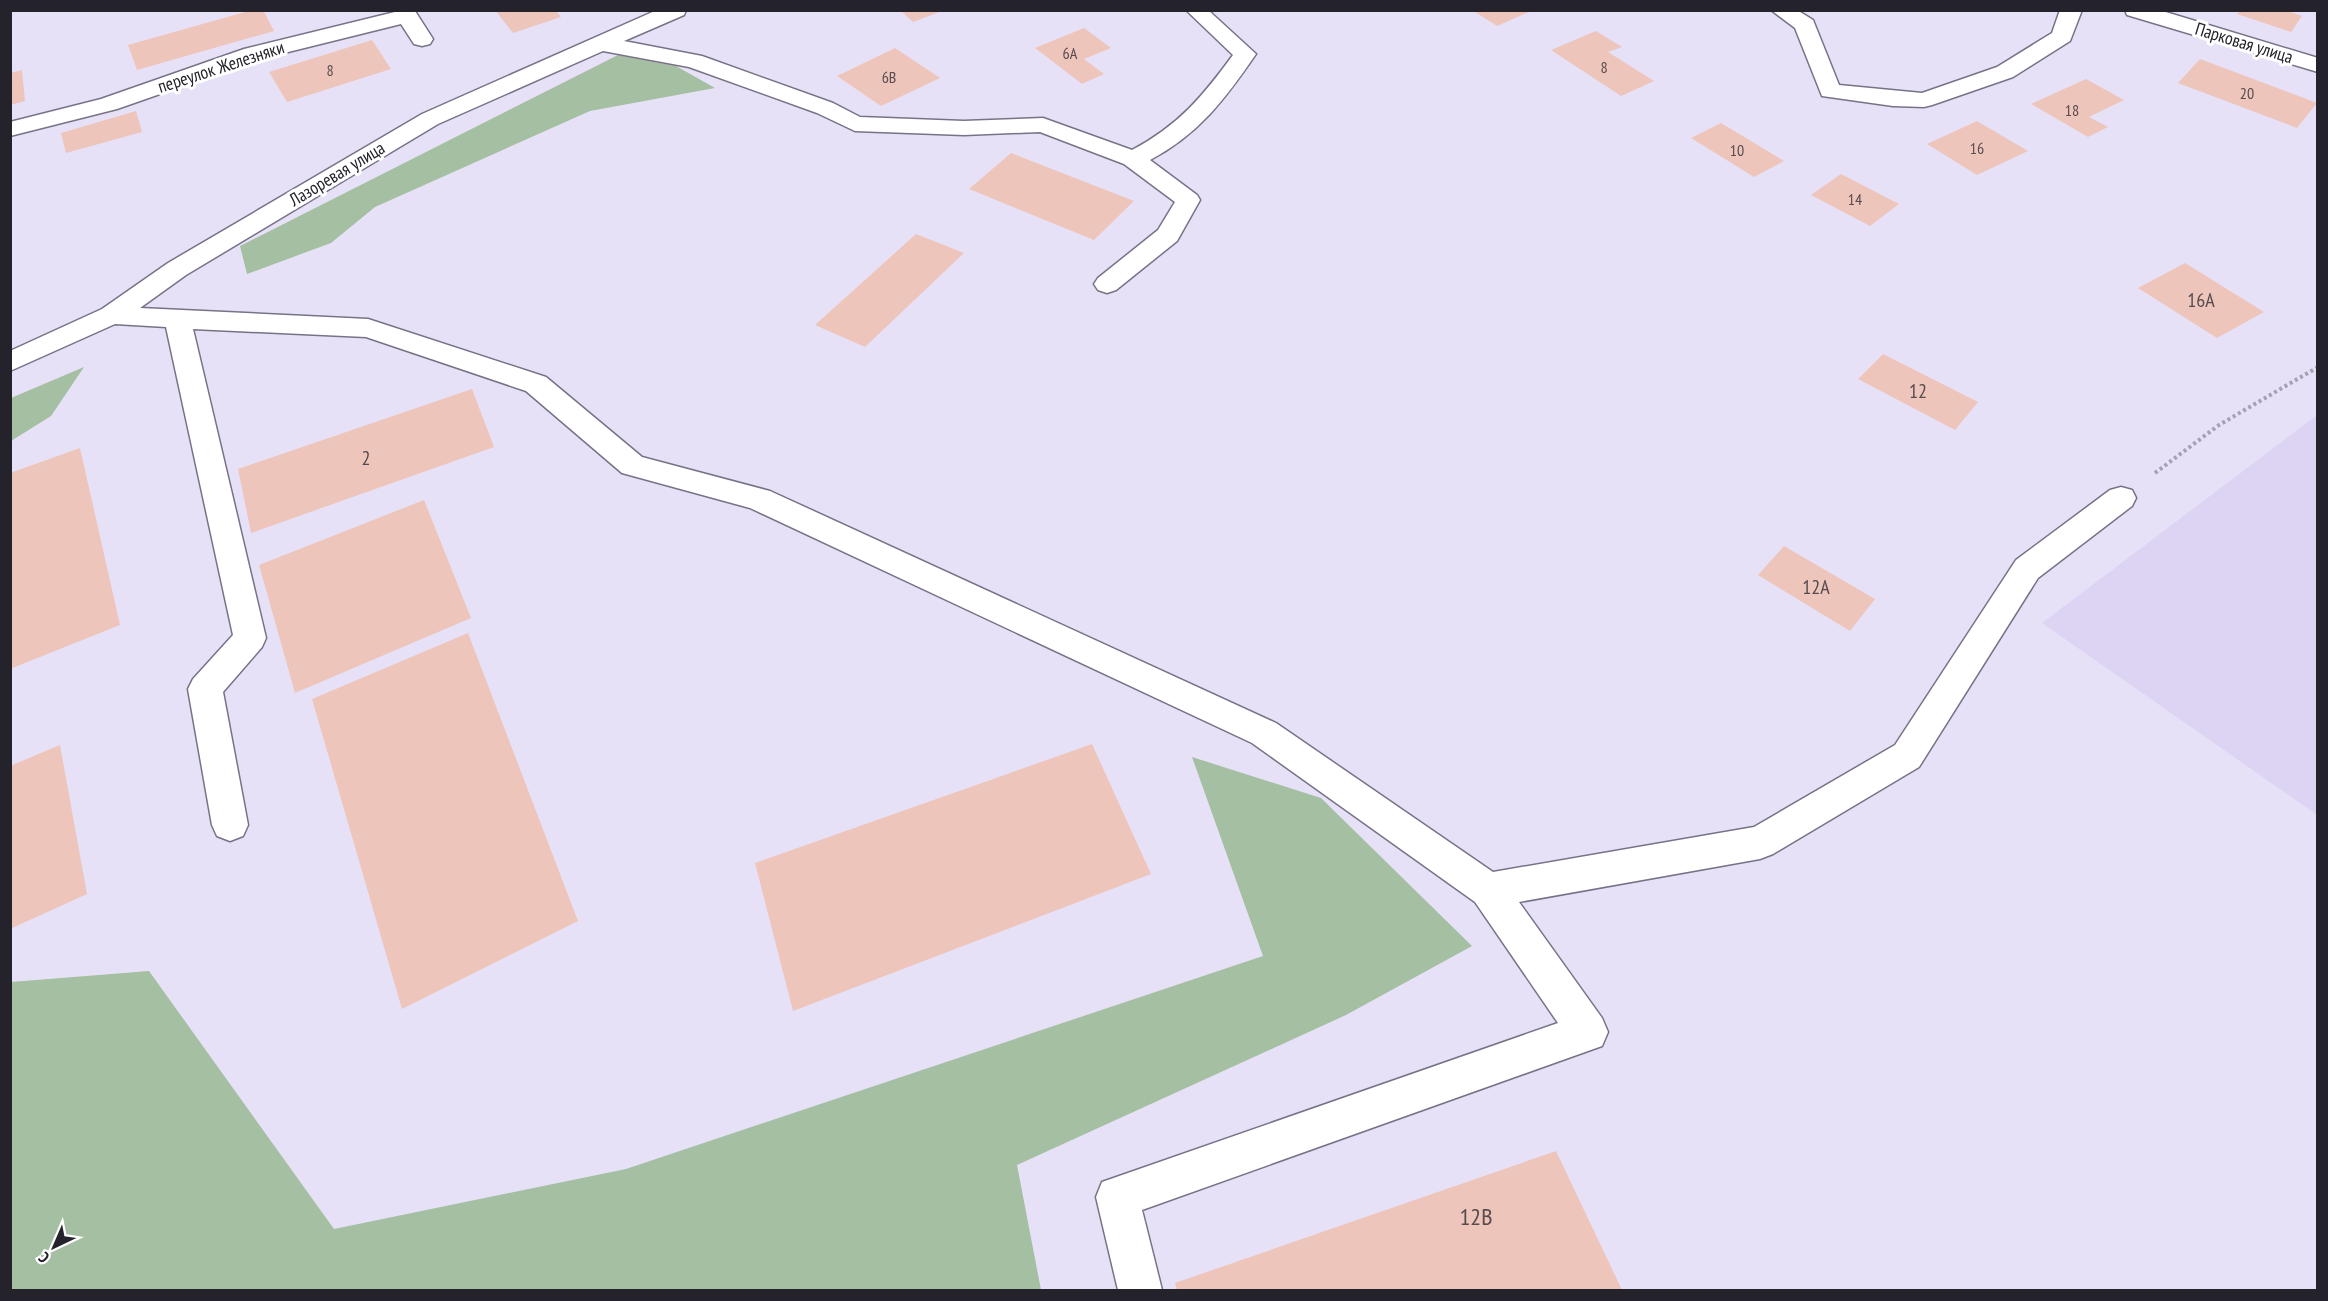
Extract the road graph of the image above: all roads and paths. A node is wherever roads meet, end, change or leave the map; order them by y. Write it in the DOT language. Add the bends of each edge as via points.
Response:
graph roads {
  1 [pos="676,10"];
  2 [pos="1196,10"];
  3 [pos="1781,10"];
  4 [pos="2071,10"];
  5 [pos="2135,10"];
  6 [pos="422,39"];
  7 [pos="598,44"];
  8 [pos="2318,65"];
  9 [pos="10,129"];
  10 [pos="1133,159"];
  11 [pos="1107,284"];
  12 [pos="112,315"];
  13 [pos="177,319"];
  14 [pos="10,362"];
  15 [pos="2318,367"];
  16 [pos="2121,498"];
  17 [pos="230,825"];
  18 [pos="1488,890"];
  19 [pos="1140,1290"];
  1 -- 7 [label="street, Лазоревая улица"];
  2 -- 10 [label="street" via="1245,54 1211,101 1167,141"];
  3 -- 4 [label="street" via="1805,25 1830,91 1924,100 2005,72 2062,36"];
  5 -- 8 [label="street, Парковая улица"];
  6 -- 9 [label="street, переулок Железняки" via="407,16 252,54 109,104"];
  7 -- 10 [label="street" via="694,61 825,108 855,124 964,128 1043,125"];
  7 -- 12 [label="street, Лазоревая улица" via="430,119 177,269"];
  10 -- 11 [label="street" via="1188,200 1168,236"];
  12 -- 13 [label="street"];
  12 -- 14 [label="street, Лазоревая улица"];
  13 -- 17 [label="street" via="250,638 205,689"];
  13 -- 18 [label="street" via="368,328 536,384 632,465 759,499 1264,733"];
  15 -- 16 [label="path" via="2219,425"];
  16 -- 18 [label="street" via="2027,569 1907,756 1760,842"];
  18 -- 19 [label="street" via="1588,1032 1117,1197"];
}
